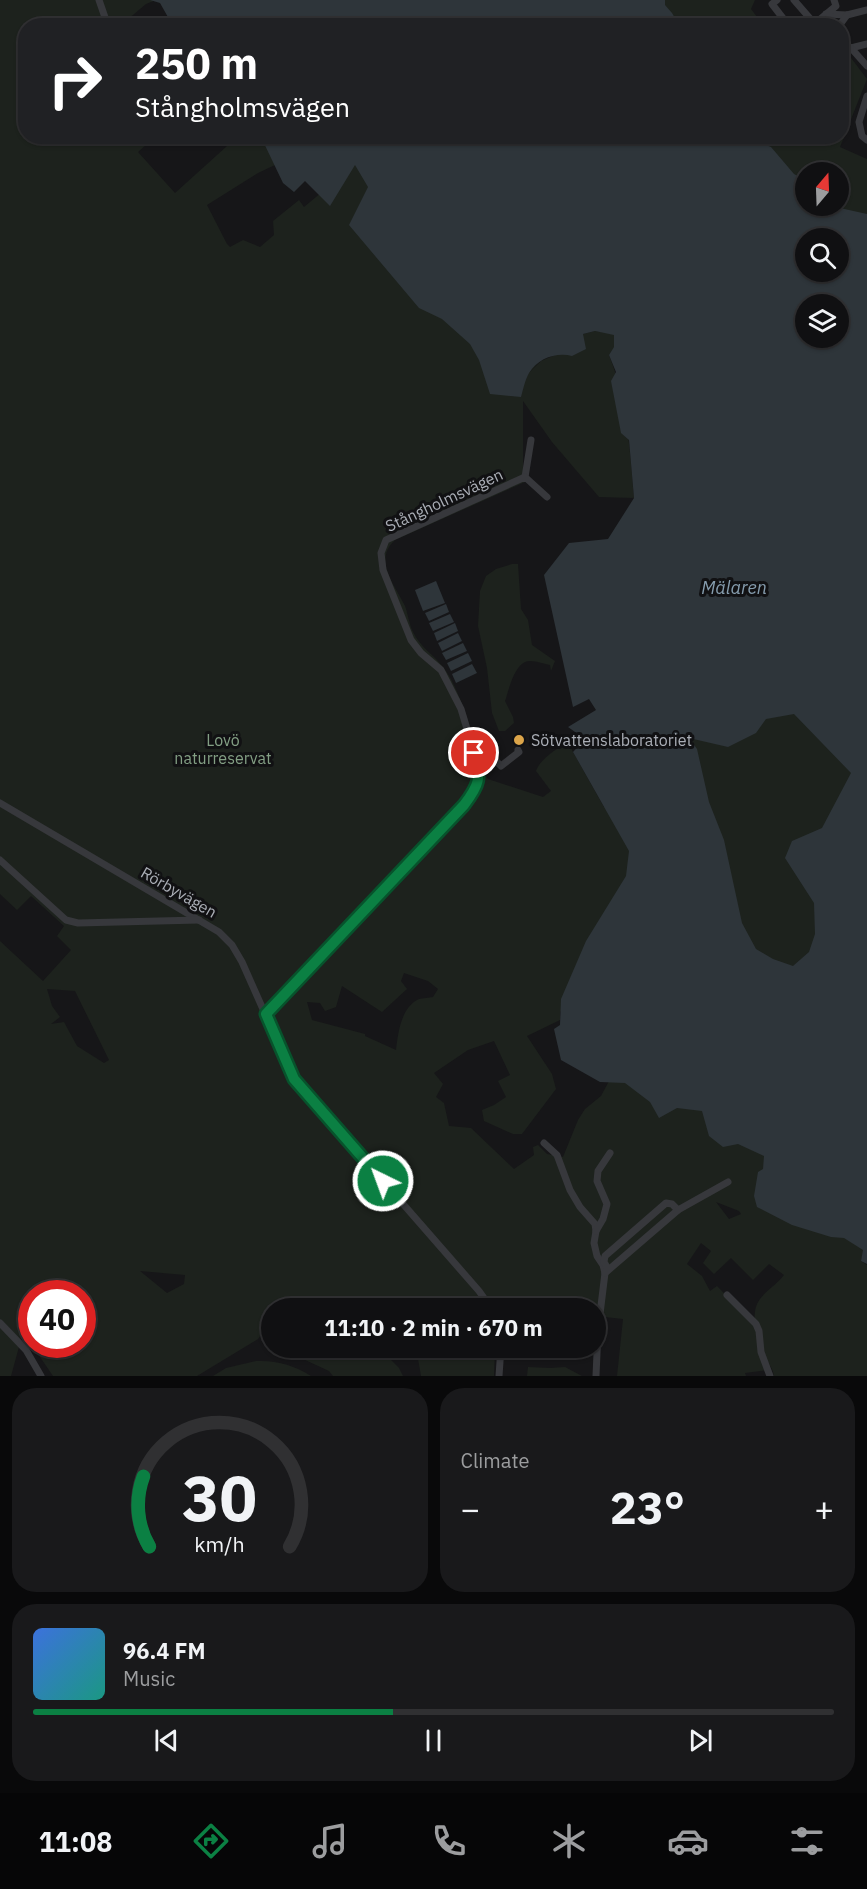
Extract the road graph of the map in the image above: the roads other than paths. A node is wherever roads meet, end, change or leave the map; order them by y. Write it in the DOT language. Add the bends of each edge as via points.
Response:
graph roads {
  1 [pos="99,0"];
  2 [pos="777,0"];
  3 [pos="794,0"];
  4 [pos="834,0"];
  5 [pos="867,10"];
  6 [pos="826,14"];
  7 [pos="847,15"];
  8 [pos="105,18"];
  9 [pos="783,18"];
  10 [pos="808,18"];
  11 [pos="821,18"];
  12 [pos="845,18"];
  13 [pos="867,44"];
  14 [pos="851,48"];
  15 [pos="867,66"];
  16 [pos="867,96"];
  17 [pos="867,140"];
  18 [pos="531,440"];
  19 [pos="525,477"];
  20 [pos="547,497"];
  21 [pos="518,750"];
  22 [pos="478,770"];
  23 [pos="0,803"];
  24 [pos="0,860"];
  25 [pos="202,920"];
  26 [pos="266,1014"];
  27 [pos="544,1143"];
  28 [pos="610,1153"];
  29 [pos="728,1182"];
  30 [pos="678,1210"];
  31 [pos="596,1231"];
  32 [pos="606,1271"];
  33 [pos="727,1295"];
  34 [pos="484,1298"];
  35 [pos="0,1323"];
  36 [pos="501,1358"];
  37 [pos="41,1376"];
  38 [pos="500,1376"];
  39 [pos="596,1376"];
  40 [pos="770,1376"];
  1 -- 8 [label="street"];
  2 -- 9 [label="street" via="772,4"];
  3 -- 10 [label="street"];
  4 -- 6 [label="street" via="836,6"];
  5 -- 7 [label="street"];
  6 -- 7 [label="street"];
  6 -- 11 [label="street"];
  7 -- 12 [label="street"];
  13 -- 14 [label="street"];
  14 -- 15 [label="street"];
  16 -- 17 [label="street" via="859,122"];
  18 -- 19 [label="street"];
  19 -- 20 [label="street, Stångholmsvägen"];
  19 -- 22 [label="street, Stångholmsvägen" via="387,540 381,553 383,570 411,640 441,670 460,709"];
  21 -- 22 [label="street" via="501,766 494,759"];
  22 -- 26 [label="street" via="478,787 464,805"];
  23 -- 25 [label="street, Rörbyvägen"];
  24 -- 25 [label="street" via="66,920"];
  25 -- 26 [label="street, Rörbyvägen" via="232,945"];
  26 -- 34 [label="street, Rörbyvägen" via="294,1079"];
  27 -- 31 [label="street" via="557,1155 570,1190"];
  28 -- 31 [label="street" via="598,1171 597,1181 607,1204"];
  29 -- 30 [label="street"];
  30 -- 32 [label="street"];
  30 -- 32 [label="street" via="666,1203 605,1256"];
  31 -- 32 [label="street" via="597,1256"];
  32 -- 39 [label="street"];
  33 -- 40 [label="street" via="756,1324"];
  35 -- 37 [label="street" via="26,1350"];
  36 -- 38 [label="street"];
}
